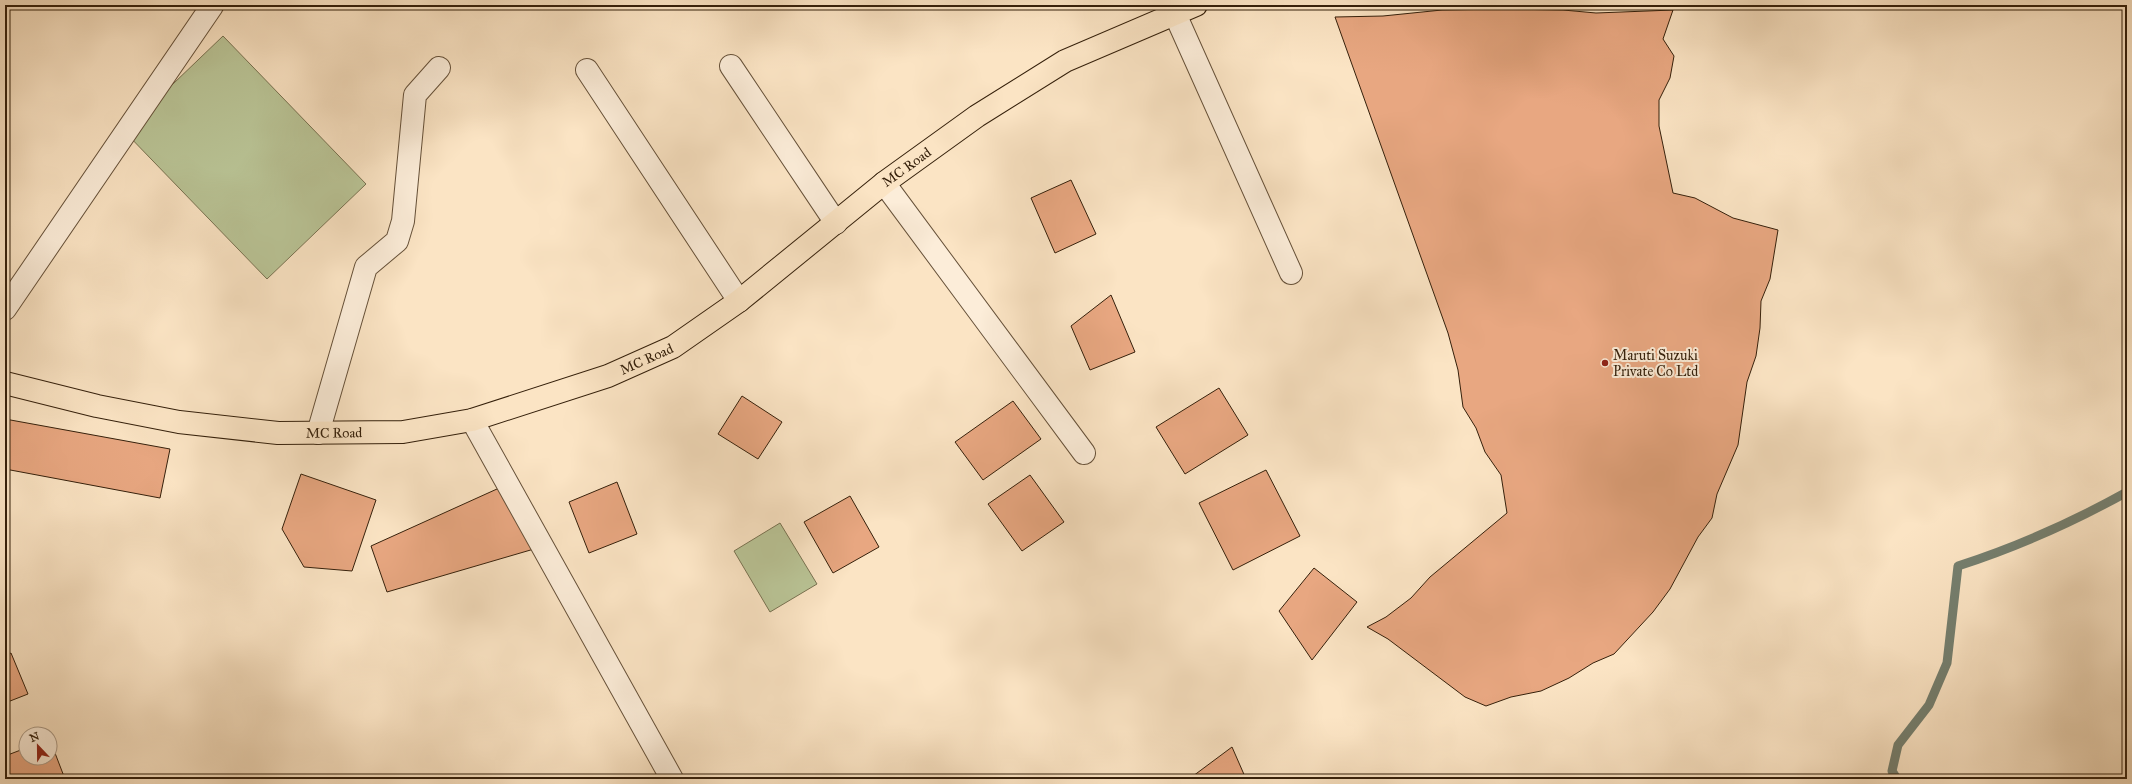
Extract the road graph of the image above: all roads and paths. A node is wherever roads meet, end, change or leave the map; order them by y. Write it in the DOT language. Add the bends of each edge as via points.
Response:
graph roads {
  1 [pos="1196,5"];
  2 [pos="212,6"];
  3 [pos="1175,14"];
  4 [pos="731,66"];
  5 [pos="439,68"];
  6 [pos="587,70"];
  7 [pos="884,183"];
  8 [pos="836,223"];
  9 [pos="1291,273"];
  10 [pos="739,301"];
  11 [pos="5,309"];
  12 [pos="5,383"];
  13 [pos="472,420"];
  14 [pos="318,433"];
  15 [pos="1084,452"];
  16 [pos="672,779"];
  1 -- 3 [label="main road, MC Road"];
  2 -- 11 [label="street"];
  3 -- 7 [label="main road, MC Road" via="1065,61 977,116"];
  3 -- 9 [label="street"];
  4 -- 8 [label="street"];
  5 -- 14 [label="street" via="415,95 403,221 397,241 366,267"];
  6 -- 10 [label="street"];
  7 -- 8 [label="main road, MC Road"];
  7 -- 15 [label="street"];
  8 -- 10 [label="main road, MC Road"];
  10 -- 13 [label="main road, MC Road" via="673,346 608,376"];
  12 -- 14 [label="main road, MC Road" via="97,406 178,422 278,433"];
  13 -- 14 [label="main road, MC Road" via="404,432"];
  13 -- 16 [label="street"];
}
